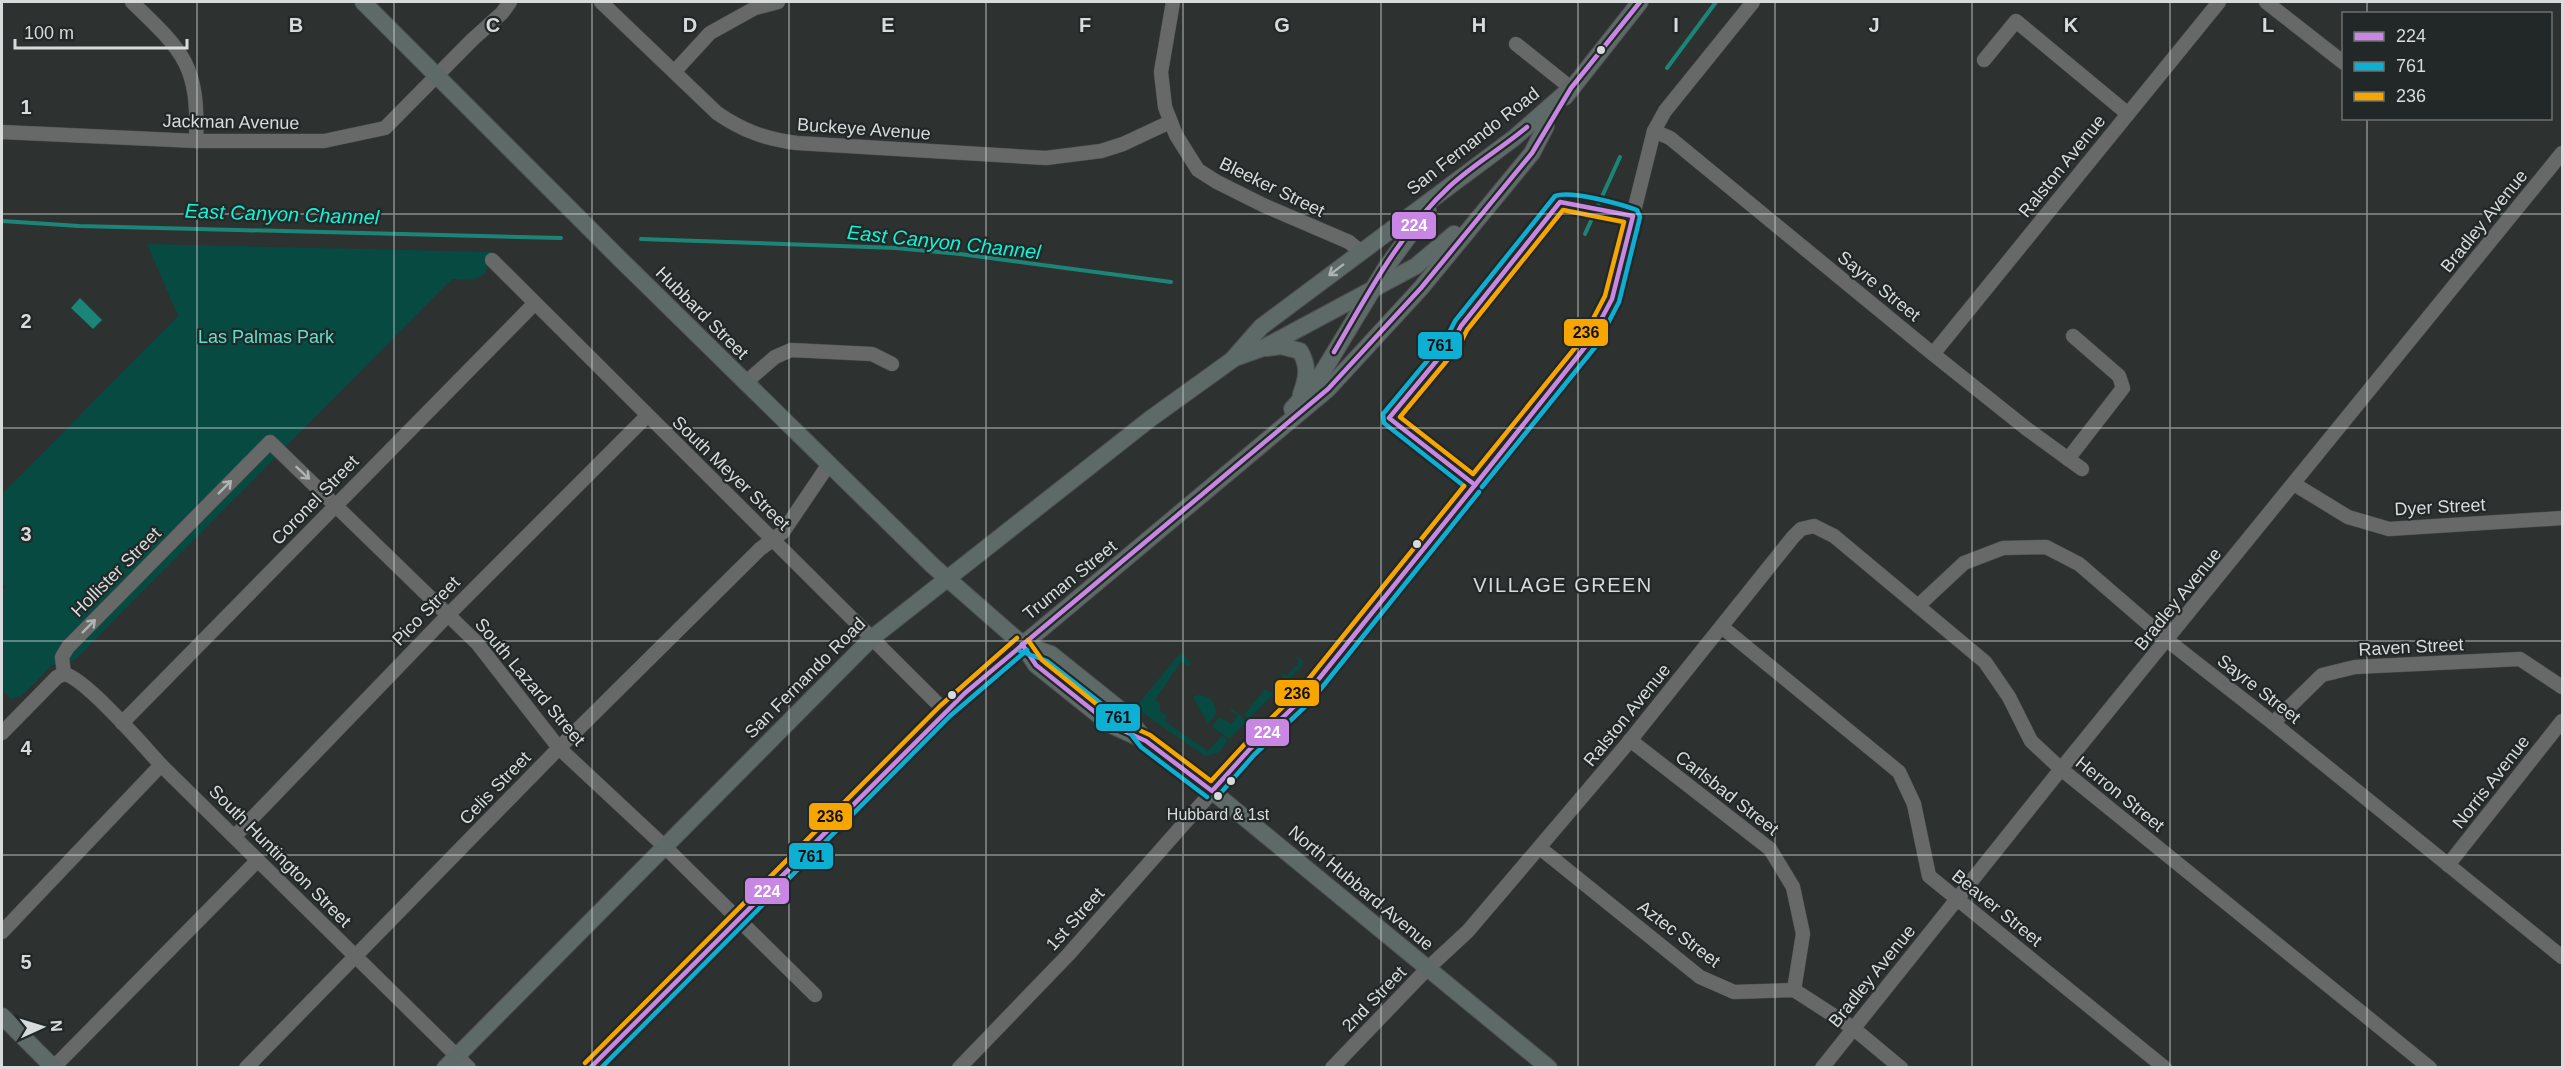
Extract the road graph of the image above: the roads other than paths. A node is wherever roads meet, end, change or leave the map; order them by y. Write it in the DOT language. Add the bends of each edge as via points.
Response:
graph roads {
  1 [pos="132,2"];
  2 [pos="363,2"];
  3 [pos="510,2"];
  4 [pos="601,2"];
  5 [pos="778,2"];
  6 [pos="1173,2"];
  7 [pos="1640,2"];
  8 [pos="1753,2"];
  9 [pos="2219,2"];
  10 [pos="2266,2"];
  11 [pos="1516,44"];
  12 [pos="1984,60"];
  13 [pos="2342,62"];
  14 [pos="675,71"];
  15 [pos="437,75"];
  16 [pos="1571,88"];
  17 [pos="2128,114"];
  18 [pos="1170,122"];
  19 [pos="1546,126"];
  20 [pos="1654,131"];
  21 [pos="2,132"];
  22 [pos="196,141"];
  23 [pos="2562,153"];
  24 [pos="1451,186"];
  25 [pos="1361,252"];
  26 [pos="492,260"];
  27 [pos="1370,292"];
  28 [pos="535,303"];
  29 [pos="2073,336"];
  30 [pos="1263,348"];
  31 [pos="1933,354"];
  32 [pos="1232,360"];
  33 [pos="892,364"];
  34 [pos="745,383"];
  35 [pos="1300,399"];
  36 [pos="647,416"];
  37 [pos="1274,434"];
  38 [pos="270,442"];
  39 [pos="2068,459"];
  40 [pos="829,464"];
  41 [pos="2082,469"];
  42 [pos="2294,484"];
  43 [pos="336,504"];
  44 [pos="2562,518"];
  45 [pos="1814,526"];
  46 [pos="773,539"];
  47 [pos="946,579"];
  48 [pos="1918,606"];
  49 [pos="447,616"];
  50 [pos="1722,627"];
  51 [pos="872,638"];
  52 [pos="2167,640"];
  53 [pos="1022,644"];
  54 [pos="64,674"];
  55 [pos="2562,687"];
  56 [pos="945,711"];
  57 [pos="1122,711"];
  58 [pos="2562,721"];
  59 [pos="5,723"];
  60 [pos="122,723"];
  61 [pos="2273,723"];
  62 [pos="1111,725"];
  63 [pos="1630,740"];
  64 [pos="1146,741"];
  65 [pos="559,748"];
  66 [pos="161,765"];
  67 [pos="2061,769"];
  68 [pos="1212,791"];
  69 [pos="235,836"];
  70 [pos="664,846"];
  71 [pos="1540,848"];
  72 [pos="258,860"];
  73 [pos="2448,865"];
  74 [pos="1958,899"];
  75 [pos="737,919"];
  76 [pos="1468,931"];
  77 [pos="2,932"];
  78 [pos="356,957"];
  79 [pos="2562,957"];
  80 [pos="1427,969"];
  81 [pos="1794,990"];
  82 [pos="815,995"];
  83 [pos="2,1016"];
  84 [pos="1853,1028"];
  85 [pos="457,1055"];
  86 [pos="54,1067"];
  87 [pos="246,1068"];
  88 [pos="444,1068"];
  89 [pos="469,1068"];
  90 [pos="590,1068"];
  91 [pos="959,1068"];
  92 [pos="1332,1068"];
  93 [pos="1549,1068"];
  94 [pos="1822,1068"];
  95 [pos="1901,1068"];
  96 [pos="2165,1068"];
  97 [pos="2430,1068"];
  1 -- 22 [label="street" via="174,42 188,66 196,92"];
  2 -- 15 [label="main road, Hubbard Street"];
  3 -- 15 [label="street, Jackman Avenue"];
  4 -- 14 [label="street, Buckeye Avenue"];
  5 -- 14 [label="street" via="755,8 710,33"];
  6 -- 18 [label="street, Bleeker Street" via="1161,72"];
  7 -- 16 [label="main road, San Fernando Road"];
  8 -- 20 [label="street" via="1665,111"];
  9 -- 17 [label="street, Ralston Avenue"];
  10 -- 13 [label="street"];
  11 -- 16 [label="street"];
  12 -- 17 [label="street" via="2016,21"];
  14 -- 18 [label="street, Buckeye Avenue" via="738,127 769,139 797,143 1046,158 1101,151"];
  15 -- 22 [label="street, Jackman Avenue" via="385,128 370,133 324,141"];
  15 -- 34 [label="main road, Hubbard Street"];
  16 -- 19 [label="main road, San Fernando Road"];
  16 -- 24 [label="main road, San Fernando Road"];
  17 -- 31 [label="street, Ralston Avenue"];
  18 -- 25 [label="street, Bleeker Street" via="1198,170 1263,205 1349,242"];
  19 -- 27 [label="main road, San Fernando Road" via="1445,243 1416,266"];
  19 -- 37 [label="main road, Truman Street" via="1532,153 1421,288 1328,389"];
  20 -- 31 [label="street, Sayre Street" via="1670,138"];
  20 -- 68 [label="street, 1st Street" via="1612,299 1589,342 1305,696"];
  21 -- 22 [label="street, Jackman Avenue"];
  23 -- 42 [label="street, Bradley Avenue"];
  24 -- 25 [label="main road, San Fernando Road"];
  24 -- 27 [label="main road, Truman Street" via="1407,236"];
  25 -- 32 [label="main road, San Fernando Road, one-way" via="1261,327"];
  26 -- 28 [label="street, South Meyer Street"];
  27 -- 30 [label="main road, San Fernando Road"];
  27 -- 35 [label="main road, Truman Street" via="1318,378"];
  28 -- 36 [label="street, South Meyer Street"];
  28 -- 43 [label="street, Coronel Street"];
  29 -- 39 [label="street" via="2119,376 2123,388"];
  30 -- 32 [label="main road, San Fernando Road"];
  30 -- 35 [label="main road" via="1281,346 1300,351 1307,377"];
  31 -- 39 [label="street, Sayre Street"];
  32 -- 47 [label="main road, San Fernando Road" via="1150,419"];
  33 -- 34 [label="street" via="872,354 791,350 775,357"];
  34 -- 40 [label="main road, Hubbard Street"];
  35 -- 37 [label="main road, Truman Street"];
  36 -- 46 [label="street, South Meyer Street"];
  36 -- 49 [label="street, Pico Street"];
  37 -- 53 [label="main road, Truman Street"];
  38 -- 43 [label="street, South Lazard Street, one-way"];
  54 -- 38 [label="street, Hollister Street, one-way" via="63,657 68,647"];
  39 -- 41 [label="street, Sayre Street"];
  40 -- 46 [label="street, Celis Street" via="783,532"];
  40 -- 47 [label="main road, Hubbard Street"];
  42 -- 44 [label="street, Dyer Street" via="2348,517 2389,529"];
  42 -- 52 [label="street, Bradley Avenue"];
  43 -- 49 [label="street, South Lazard Street"];
  43 -- 60 [label="street, Coronel Street"];
  45 -- 48 [label="street, Herron Street" via="1834,536"];
  45 -- 50 [label="street, Ralston Avenue" via="1798,532"];
  46 -- 51 [label="street, South Meyer Street"];
  46 -- 65 [label="street, Celis Street"];
  47 -- 51 [label="main road, San Fernando Road"];
  47 -- 53 [label="main road, Hubbard Street"];
  48 -- 52 [label="street, Sayre Street" via="1964,563 2004,548 2046,547 2079,564"];
  48 -- 67 [label="street, Herron Street" via="1984,662 2009,697 2031,741"];
  49 -- 65 [label="street, South Lazard Street" via="477,644"];
  49 -- 69 [label="street, Pico Street"];
  50 -- 63 [label="street, Ralston Avenue"];
  50 -- 74 [label="street, Beaver Street" via="1899,772 1914,804 1929,876"];
  51 -- 56 [label="street, South Meyer Street"];
  51 -- 70 [label="main road, San Fernando Road"];
  52 -- 61 [label="street, Sayre Street"];
  52 -- 67 [label="street, Bradley Avenue"];
  53 -- 56 [label="main road, Truman Street"];
  53 -- 57 [label="main road, Hubbard Street" via="1051,654"];
  53 -- 62 [label="main road, Hubbard Street" via="1036,665"];
  54 -- 59 [label="street"];
  54 -- 60 [label="street, South Huntington Street" via="75,679"];
  55 -- 61 [label="street, Raven Street" via="2520,659 2355,667 2322,675"];
  56 -- 75 [label="main road, Truman Street"];
  57 -- 64 [label="main road, North Hubbard Avenue"];
  58 -- 73 [label="street, Norris Avenue"];
  60 -- 66 [label="street, South Huntington Street"];
  61 -- 73 [label="street, Sayre Street"];
  62 -- 64 [label="main road, North Hubbard Avenue"];
  63 -- 71 [label="street, Ralston Avenue"];
  63 -- 81 [label="street, Carlsbad Street" via="1770,849 1793,886 1803,934"];
  64 -- 68 [label="main road, North Hubbard Avenue"];
  65 -- 70 [label="street, South Lazard Street"];
  65 -- 78 [label="street, Celis Street"];
  66 -- 69 [label="street, South Huntington Street"];
  66 -- 77 [label="street"];
  67 -- 74 [label="street, Bradley Avenue"];
  67 -- 97 [label="street, Herron Street"];
  68 -- 80 [label="main road, North Hubbard Avenue"];
  68 -- 91 [label="street, 1st Street" via="1068,955"];
  69 -- 72 [label="street, South Huntington Street"];
  70 -- 75 [label="street, South Lazard Street"];
  70 -- 85 [label="main road, San Fernando Road"];
  71 -- 76 [label="street, Ralston Avenue"];
  71 -- 81 [label="street, Aztec Street" via="1700,977 1734,992"];
  72 -- 78 [label="street, South Huntington Street"];
  72 -- 86 [label="street"];
  73 -- 79 [label="street, Sayre Street"];
  74 -- 84 [label="street, Bradley Avenue"];
  74 -- 96 [label="street, Beaver Street"];
  75 -- 82 [label="street, South Lazard Street"];
  75 -- 90 [label="main road, Truman Street"];
  76 -- 80 [label="street, 2nd Street"];
  78 -- 85 [label="street, South Huntington Street"];
  78 -- 87 [label="street, Celis Street"];
  80 -- 92 [label="street, 2nd Street"];
  80 -- 93 [label="main road, North Hubbard Avenue"];
  81 -- 84 [label="street"];
  83 -- 86 [label="main road"];
  84 -- 94 [label="street, Bradley Avenue"];
  84 -- 95 [label="street"];
  85 -- 88 [label="main road, San Fernando Road"];
  85 -- 89 [label="street, South Huntington Street"];
}
